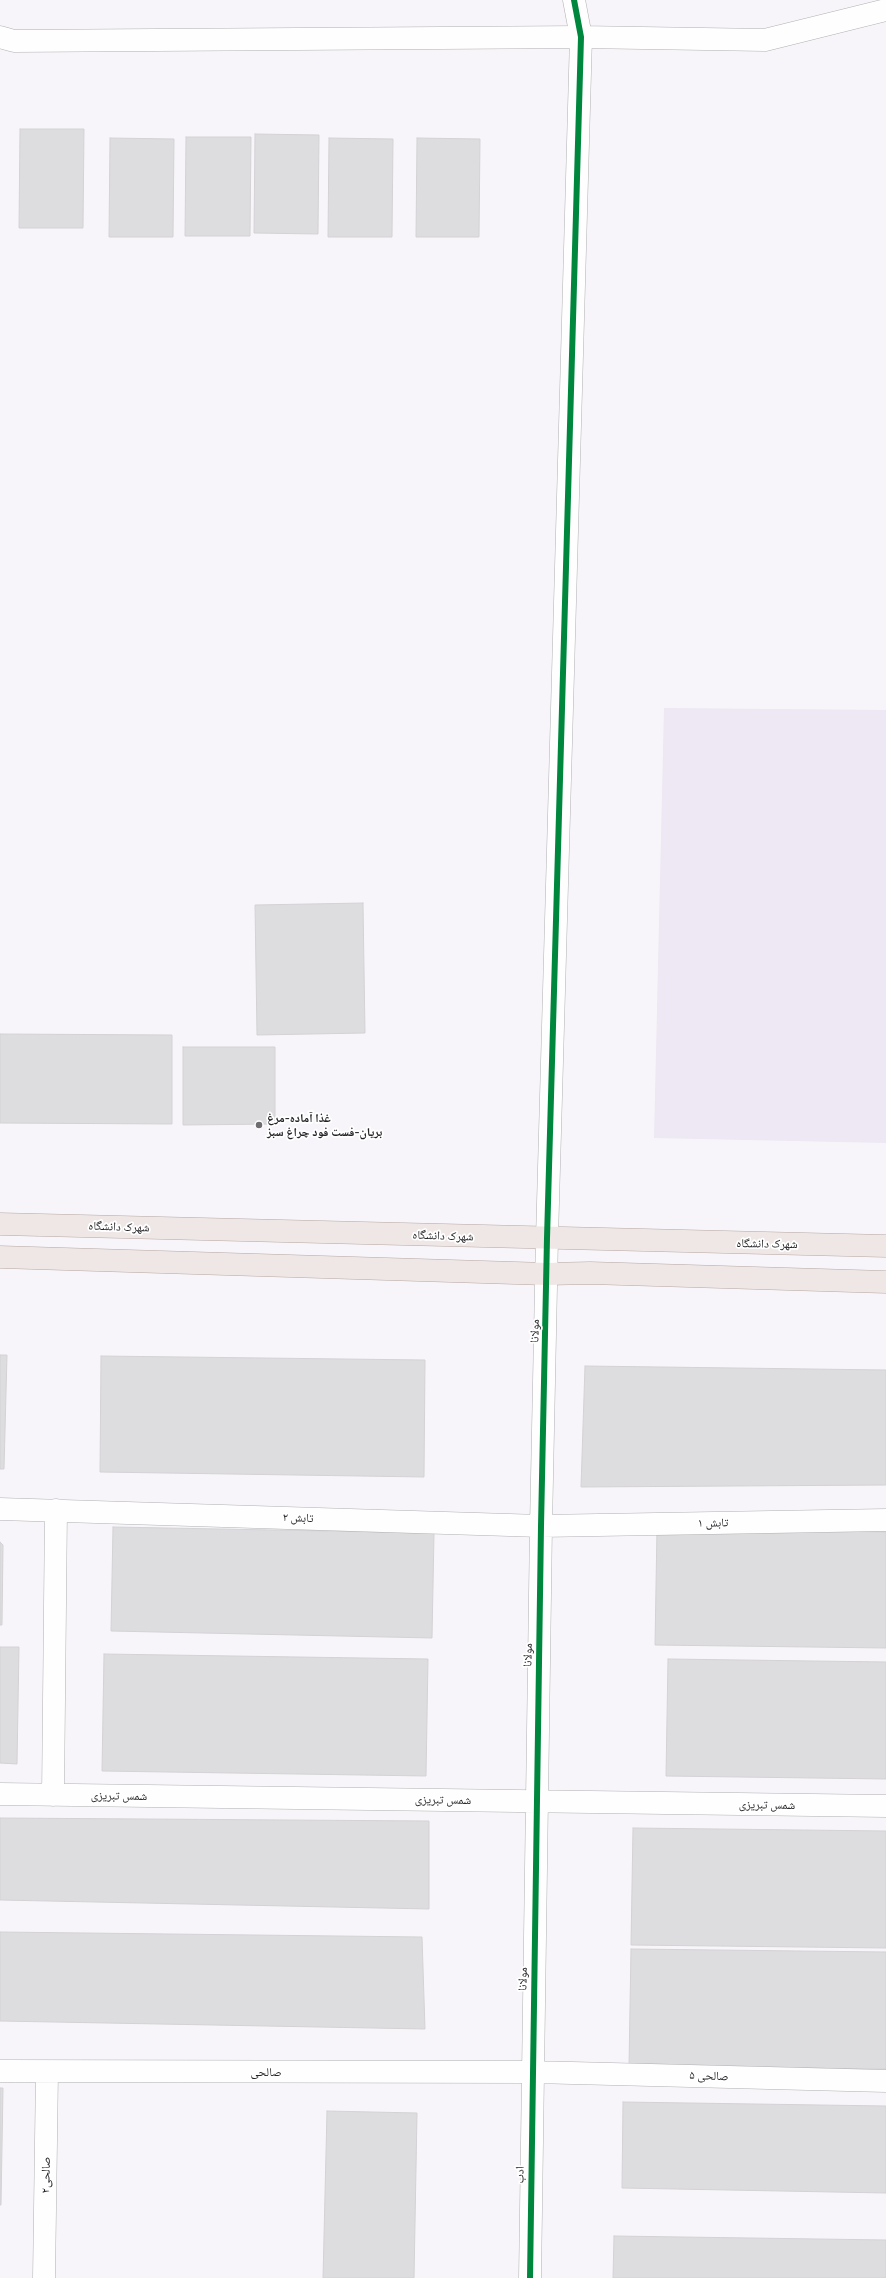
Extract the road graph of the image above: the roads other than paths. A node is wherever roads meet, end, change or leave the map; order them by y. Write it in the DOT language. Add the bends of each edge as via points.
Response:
graph roads {
  1 [pos="574,0"];
  2 [pos="886,10"];
  3 [pos="0,37"];
  4 [pos="581,37"];
  5 [pos="0,1224"];
  6 [pos="547,1238"];
  7 [pos="886,1246"];
  8 [pos="0,1257"];
  9 [pos="547,1274"];
  10 [pos="886,1282"];
  11 [pos="0,1509"];
  12 [pos="56,1510"];
  13 [pos="886,1520"];
  14 [pos="541,1526"];
  15 [pos="0,1794"];
  16 [pos="53,1795"];
  17 [pos="537,1802"];
  18 [pos="886,1806"];
  19 [pos="0,2071"];
  20 [pos="47,2072"];
  21 [pos="533,2072"];
  22 [pos="886,2081"];
  23 [pos="44,2278"];
  24 [pos="530,2278"];
  1 -- 4 [label="street, مولانا"];
  2 -- 4 [label="street" via="765,40"];
  3 -- 4 [label="street" via="14,41"];
  4 -- 6 [label="street, مولانا"];
  5 -- 6 [label="main road, شهرک دانشگاه"];
  6 -- 7 [label="main road, شهرک دانشگاه"];
  6 -- 9 [label="street, مولانا"];
  8 -- 9 [label="main road"];
  9 -- 10 [label="main road" via="590,1273"];
  9 -- 14 [label="street, مولانا"];
  11 -- 12 [label="street, تابش ۲"];
  12 -- 14 [label="street, تابش ۲"];
  12 -- 16 [label="street"];
  13 -- 14 [label="street, تابش ۱"];
  14 -- 17 [label="street, مولانا"];
  15 -- 16 [label="street, شمس تبریزی"];
  16 -- 17 [label="street, شمس تبریزی"];
  17 -- 18 [label="street, شمس تبریزی"];
  17 -- 21 [label="street, مولانا"];
  19 -- 20 [label="street, صالحی"];
  20 -- 21 [label="street, صالحی"];
  20 -- 23 [label="street, صالحی۲"];
  21 -- 22 [label="street, صالحی ۵"];
  21 -- 24 [label="street, ادب"];
}
